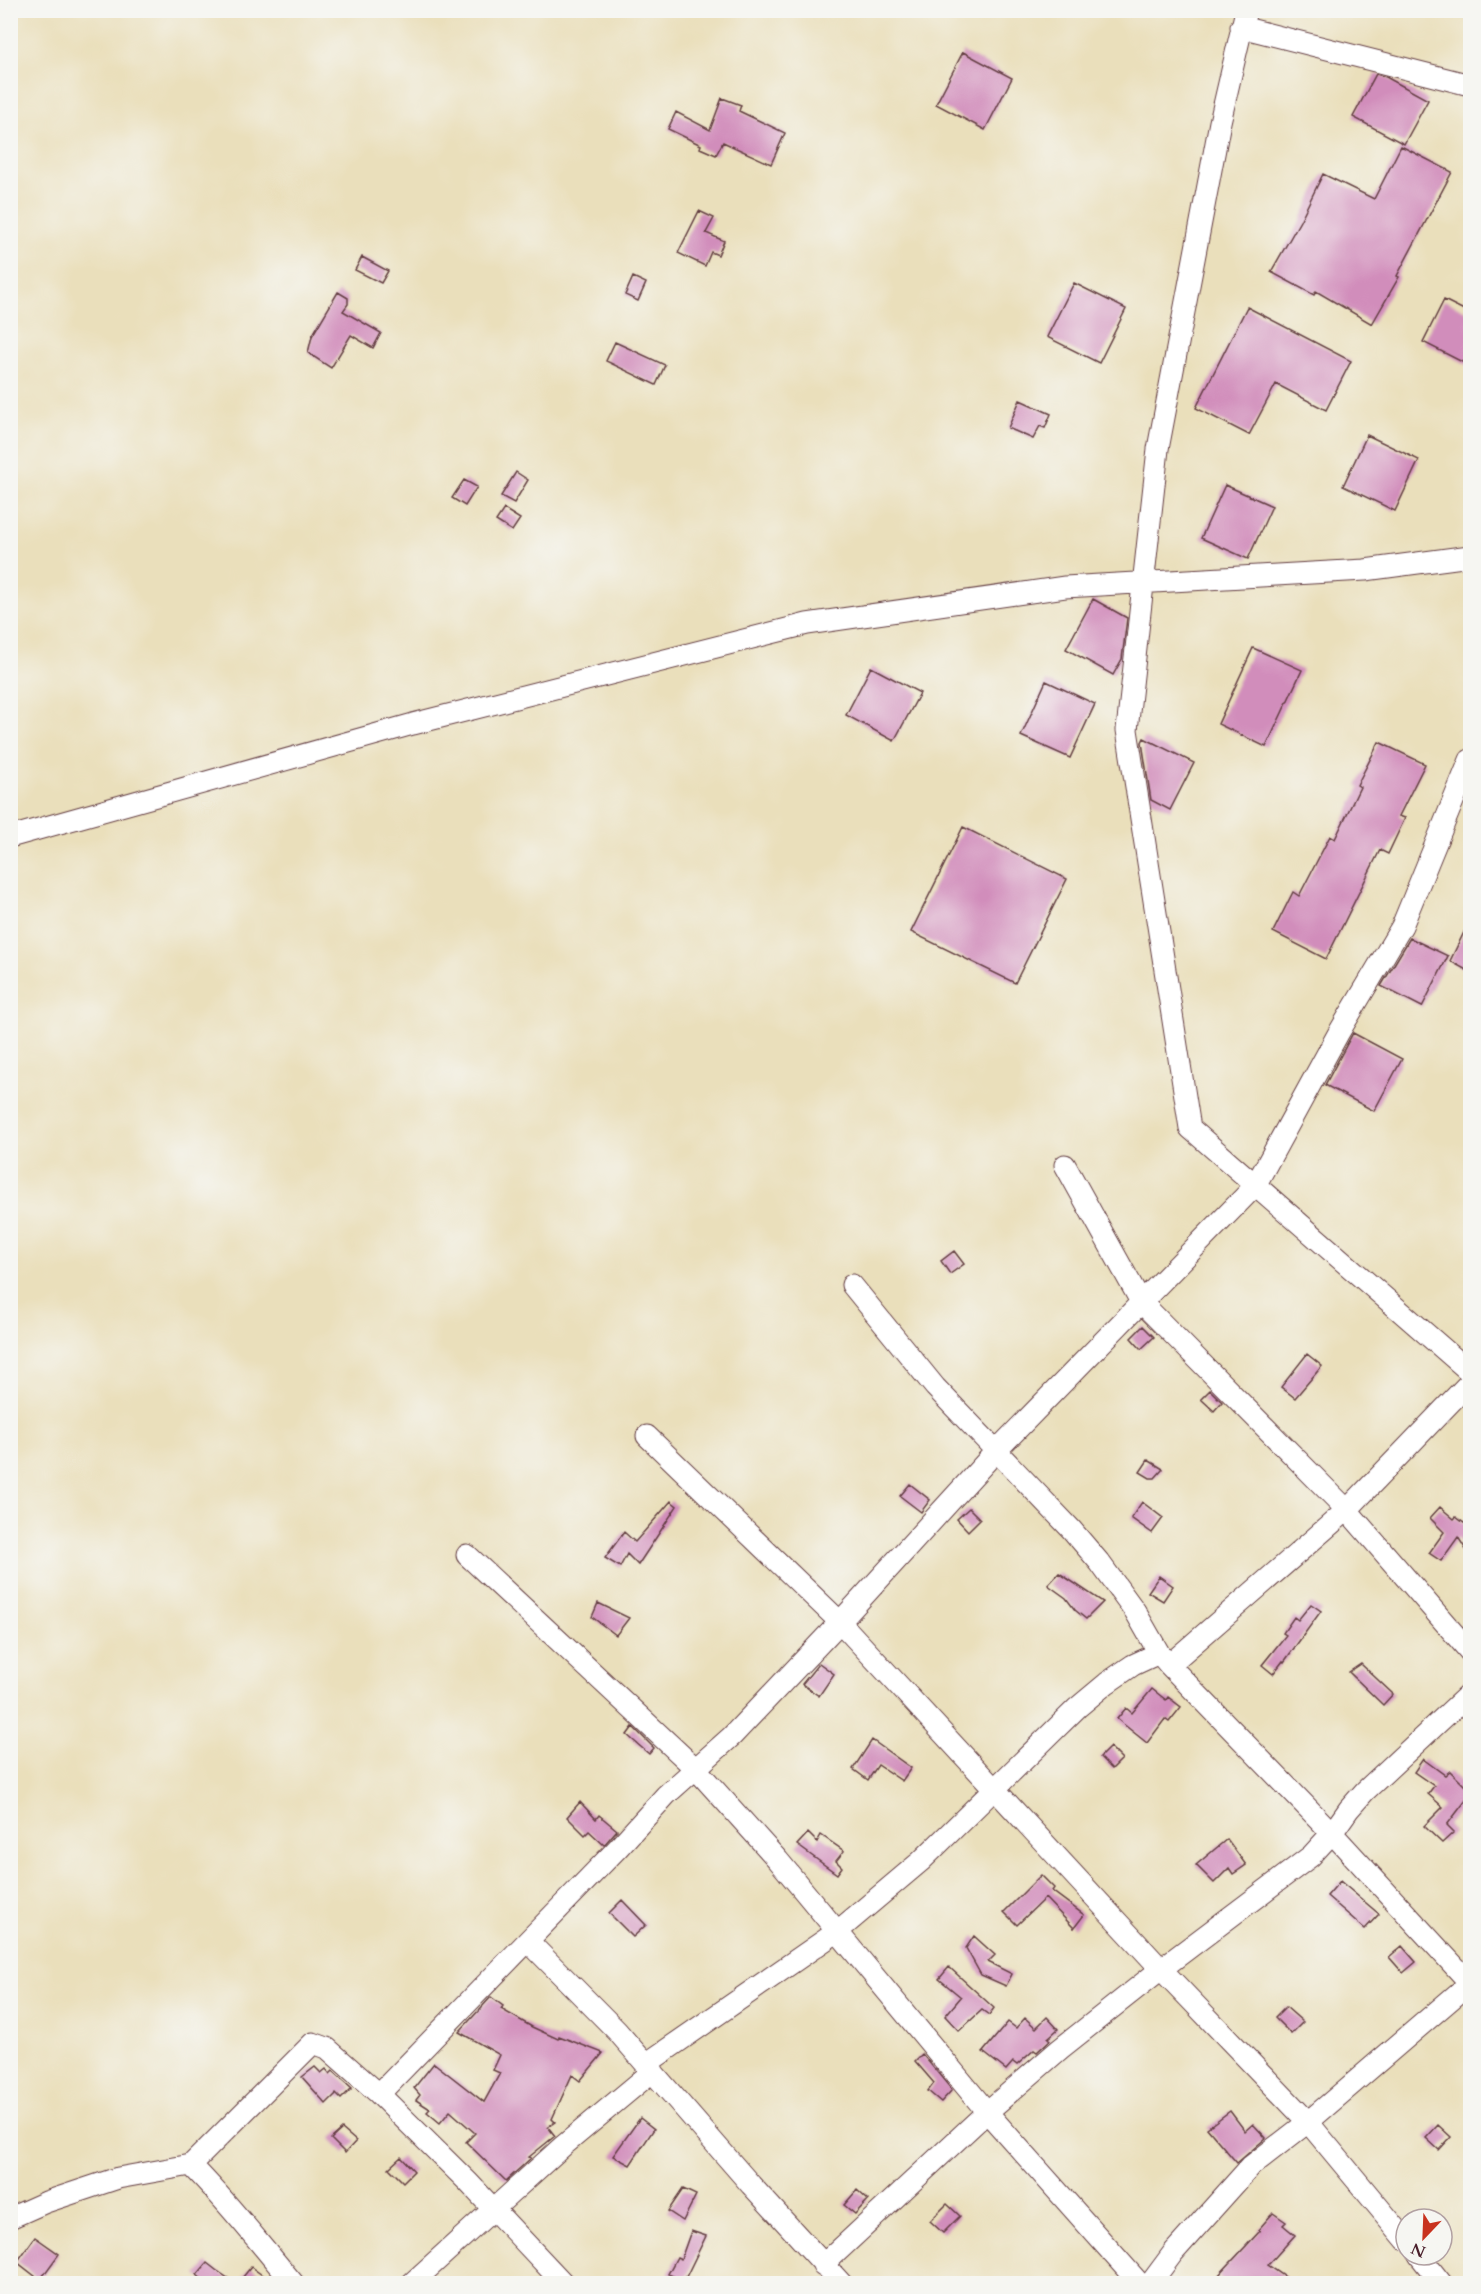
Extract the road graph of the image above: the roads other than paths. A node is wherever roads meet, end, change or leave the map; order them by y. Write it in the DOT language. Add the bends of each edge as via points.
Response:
graph roads {
  1 [pos="1244,19"];
  2 [pos="1470,85"];
  3 [pos="1470,556"];
  4 [pos="1144,584"];
  5 [pos="1470,760"];
  6 [pos="10,837"];
  7 [pos="1065,1165"];
  8 [pos="1255,1186"];
  9 [pos="852,1285"];
  10 [pos="1141,1302"];
  11 [pos="1470,1372"];
  12 [pos="1470,1382"];
  13 [pos="647,1436"];
  14 [pos="996,1451"];
  15 [pos="1347,1510"];
  16 [pos="467,1554"];
  17 [pos="840,1622"];
  18 [pos="1470,1652"];
  19 [pos="1164,1659"];
  20 [pos="1470,1693"];
  21 [pos="696,1769"];
  22 [pos="995,1788"];
  23 [pos="1332,1833"];
  24 [pos="838,1931"];
  25 [pos="528,1941"];
  26 [pos="1161,1969"];
  27 [pos="1470,1983"];
  28 [pos="650,2067"];
  29 [pos="379,2094"];
  30 [pos="987,2112"];
  31 [pos="1308,2122"];
  32 [pos="191,2165"];
  33 [pos="493,2209"];
  34 [pos="10,2218"];
  35 [pos="1394,2226"];
  36 [pos="1429,2267"];
  37 [pos="829,2276"];
  38 [pos="294,2283"];
  39 [pos="411,2283"];
  40 [pos="564,2283"];
  41 [pos="1140,2283"];
  42 [pos="1150,2283"];
  43 [pos="1442,2283"];
  1 -- 2 [label="street"];
  1 -- 4 [label="street" via="1220,122 1158,449"];
  3 -- 4 [label="street" via="1365,570"];
  4 -- 6 [label="street" via="1065,587 807,624 413,724"];
  4 -- 8 [label="street" via="1126,730 1190,1128"];
  5 -- 8 [label="street" via="1402,926"];
  7 -- 10 [label="street"];
  8 -- 10 [label="street"];
  8 -- 11 [label="street"];
  9 -- 14 [label="street" via="935,1387"];
  10 -- 14 [label="street"];
  10 -- 15 [label="street"];
  12 -- 15 [label="street"];
  13 -- 17 [label="street"];
  14 -- 17 [label="street"];
  14 -- 19 [label="street" via="1100,1563"];
  15 -- 18 [label="street"];
  15 -- 19 [label="street"];
  16 -- 21 [label="street"];
  17 -- 21 [label="street"];
  17 -- 22 [label="street"];
  19 -- 22 [label="street" via="1133,1665 1107,1683 1050,1732"];
  19 -- 23 [label="street"];
  20 -- 23 [label="street" via="1365,1791"];
  21 -- 24 [label="street"];
  21 -- 25 [label="street" via="666,1795"];
  22 -- 24 [label="street" via="921,1861"];
  22 -- 26 [label="street"];
  23 -- 26 [label="street" via="1311,1856"];
  23 -- 27 [label="street"];
  24 -- 28 [label="street"];
  24 -- 30 [label="street"];
  25 -- 28 [label="street"];
  25 -- 29 [label="street"];
  26 -- 30 [label="street"];
  26 -- 31 [label="street"];
  27 -- 31 [label="street"];
  28 -- 33 [label="street"];
  28 -- 37 [label="street"];
  29 -- 32 [label="street" via="327,2048 314,2043"];
  29 -- 33 [label="street"];
  30 -- 37 [label="street"];
  30 -- 41 [label="street"];
  31 -- 35 [label="street"];
  31 -- 42 [label="street" via="1251,2166"];
  32 -- 34 [label="street" via="118,2178"];
  32 -- 38 [label="street"];
  33 -- 39 [label="street"];
  33 -- 40 [label="street"];
  36 -- 43 [label="street"];
}
